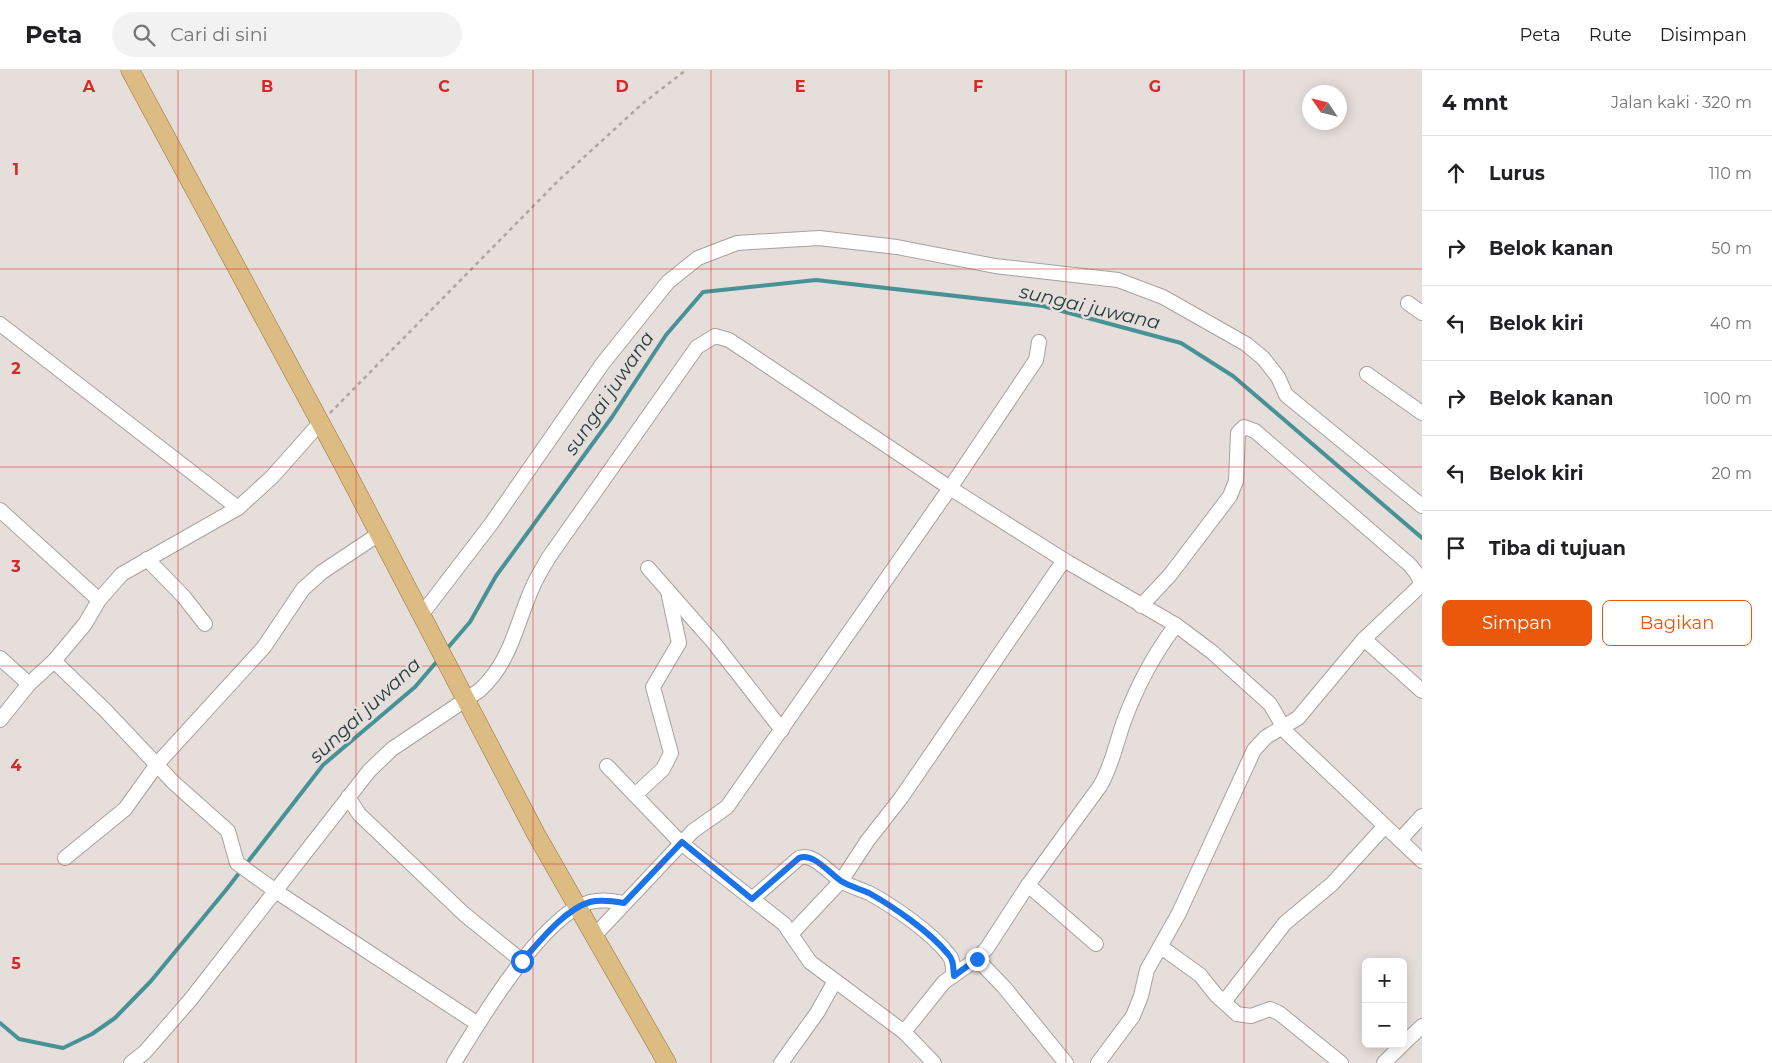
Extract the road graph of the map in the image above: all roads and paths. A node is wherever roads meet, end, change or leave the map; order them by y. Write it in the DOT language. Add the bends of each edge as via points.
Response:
graph roads {
  1 [pos="130,70"];
  2 [pos="686,70"];
  3 [pos="1408,303"];
  4 [pos="1422,312"];
  5 [pos="0,324"];
  6 [pos="1039,342"];
  7 [pos="1367,374"];
  8 [pos="1422,413"];
  9 [pos="320,422"];
  10 [pos="950,488"];
  11 [pos="1422,506"];
  12 [pos="238,508"];
  13 [pos="0,510"];
  14 [pos="380,534"];
  15 [pos="147,559"];
  16 [pos="1064,560"];
  17 [pos="648,568"];
  18 [pos="1422,584"];
  19 [pos="668,591"];
  20 [pos="99,600"];
  21 [pos="1141,606"];
  22 [pos="422,614"];
  23 [pos="205,624"];
  24 [pos="1176,625"];
  25 [pos="1364,639"];
  26 [pos="0,658"];
  27 [pos="54,661"];
  28 [pos="29,684"];
  29 [pos="1422,691"];
  30 [pos="466,700"];
  31 [pos="0,720"];
  32 [pos="1283,727"];
  33 [pos="782,730"];
  34 [pos="158,763"];
  35 [pos="607,766"];
  36 [pos="634,795"];
  37 [pos="348,797"];
  38 [pos="1422,816"];
  39 [pos="1384,827"];
  40 [pos="1400,840"];
  41 [pos="682,842"];
  42 [pos="65,858"];
  43 [pos="1422,861"];
  44 [pos="841,881"];
  45 [pos="1028,885"];
  46 [pos="277,892"];
  47 [pos="752,899"];
  48 [pos="624,903"];
  49 [pos="578,907"];
  50 [pos="792,933"];
  51 [pos="595,935"];
  52 [pos="1096,944"];
  53 [pos="1160,947"];
  54 [pos="977,959"];
  55 [pos="522,961"];
  56 [pos="954,976"];
  57 [pos="835,981"];
  58 [pos="1224,1002"];
  59 [pos="478,1024"];
  60 [pos="1422,1026"];
  61 [pos="904,1032"];
  62 [pos="1407,1040"];
  63 [pos="1399,1048"];
  64 [pos="131,1063"];
  65 [pos="454,1063"];
  66 [pos="667,1063"];
  67 [pos="781,1063"];
  68 [pos="934,1063"];
  69 [pos="1066,1063"];
  70 [pos="1098,1063"];
  71 [pos="1341,1063"];
  72 [pos="1384,1063"];
  1 -- 9 [label="main road"];
  2 -- 9 [label="path" via="642,104 558,181"];
  3 -- 4 [label="street"];
  5 -- 12 [label="street"];
  6 -- 10 [label="street" via="1036,360"];
  7 -- 8 [label="street"];
  9 -- 12 [label="street" via="272,477"];
  9 -- 14 [label="main road"];
  10 -- 16 [label="street"];
  10 -- 30 [label="street" via="729,340 715,336 707,339 685,361 549,557 534,584 516,636 496,673"];
  10 -- 33 [label="street"];
  11 -- 22 [label="street" via="1286,394 1263,358 1246,344 1163,297 1118,280 995,266 897,247 819,238 737,244 698,258 668,282 603,363 491,524"];
  12 -- 15 [label="street"];
  13 -- 20 [label="street"];
  14 -- 22 [label="main road"];
  14 -- 34 [label="street" via="322,572 303,589 264,647"];
  15 -- 20 [label="street" via="122,574"];
  15 -- 23 [label="street"];
  16 -- 21 [label="street"];
  16 -- 44 [label="street"];
  17 -- 19 [label="street"];
  18 -- 21 [label="street" via="1414,569 1394,550 1262,437 1244,427 1238,433 1236,481 1230,496 1170,575"];
  18 -- 25 [label="street"];
  19 -- 33 [label="street" via="714,643"];
  19 -- 36 [label="street" via="679,643 653,687 671,753 663,769"];
  20 -- 27 [label="street" via="85,624"];
  21 -- 24 [label="street"];
  22 -- 30 [label="main road"];
  24 -- 32 [label="street" via="1264,698"];
  24 -- 45 [label="street" via="1156,653 1139,687 1105,779"];
  25 -- 29 [label="street"];
  25 -- 32 [label="street" via="1298,718"];
  26 -- 28 [label="street"];
  27 -- 28 [label="street"];
  27 -- 34 [label="street"];
  28 -- 31 [label="street"];
  30 -- 37 [label="street" via="392,749"];
  30 -- 49 [label="main road"];
  32 -- 39 [label="street"];
  32 -- 53 [label="street" via="1259,744 1248,759 1199,870"];
  33 -- 41 [label="street" via="728,807"];
  34 -- 42 [label="street" via="125,809"];
  34 -- 46 [label="street" via="228,831 237,863"];
  35 -- 36 [label="street"];
  36 -- 41 [label="street"];
  37 -- 46 [label="street"];
  37 -- 55 [label="street" via="359,814 464,914"];
  38 -- 40 [label="street"];
  39 -- 40 [label="street"];
  39 -- 58 [label="street" via="1332,884 1285,923"];
  40 -- 43 [label="street"];
  41 -- 47 [label="street"];
  41 -- 48 [label="street"];
  44 -- 47 [label="street" via="816,861 803,856"];
  44 -- 50 [label="street"];
  44 -- 56 [label="street" via="870,894 924,932 949,954"];
  45 -- 52 [label="street"];
  45 -- 54 [label="street"];
  46 -- 59 [label="street"];
  46 -- 64 [label="street" via="191,999 145,1052"];
  47 -- 50 [label="street"];
  48 -- 49 [label="street" via="598,900"];
  48 -- 51 [label="street"];
  49 -- 51 [label="main road"];
  49 -- 55 [label="street" via="551,928"];
  50 -- 57 [label="street" via="810,962"];
  51 -- 66 [label="main road"];
  53 -- 58 [label="street" via="1200,975"];
  53 -- 70 [label="street" via="1147,970 1133,1016"];
  54 -- 56 [label="street"];
  54 -- 69 [label="street"];
  55 -- 59 [label="street"];
  56 -- 61 [label="street" via="944,982"];
  57 -- 61 [label="street"];
  57 -- 67 [label="street" via="817,1013"];
  58 -- 71 [label="street" via="1237,1014 1251,1016 1270,1009 1278,1012"];
  59 -- 65 [label="street"];
  60 -- 62 [label="street"];
  61 -- 68 [label="street"];
  63 -- 72 [label="street"];
}
